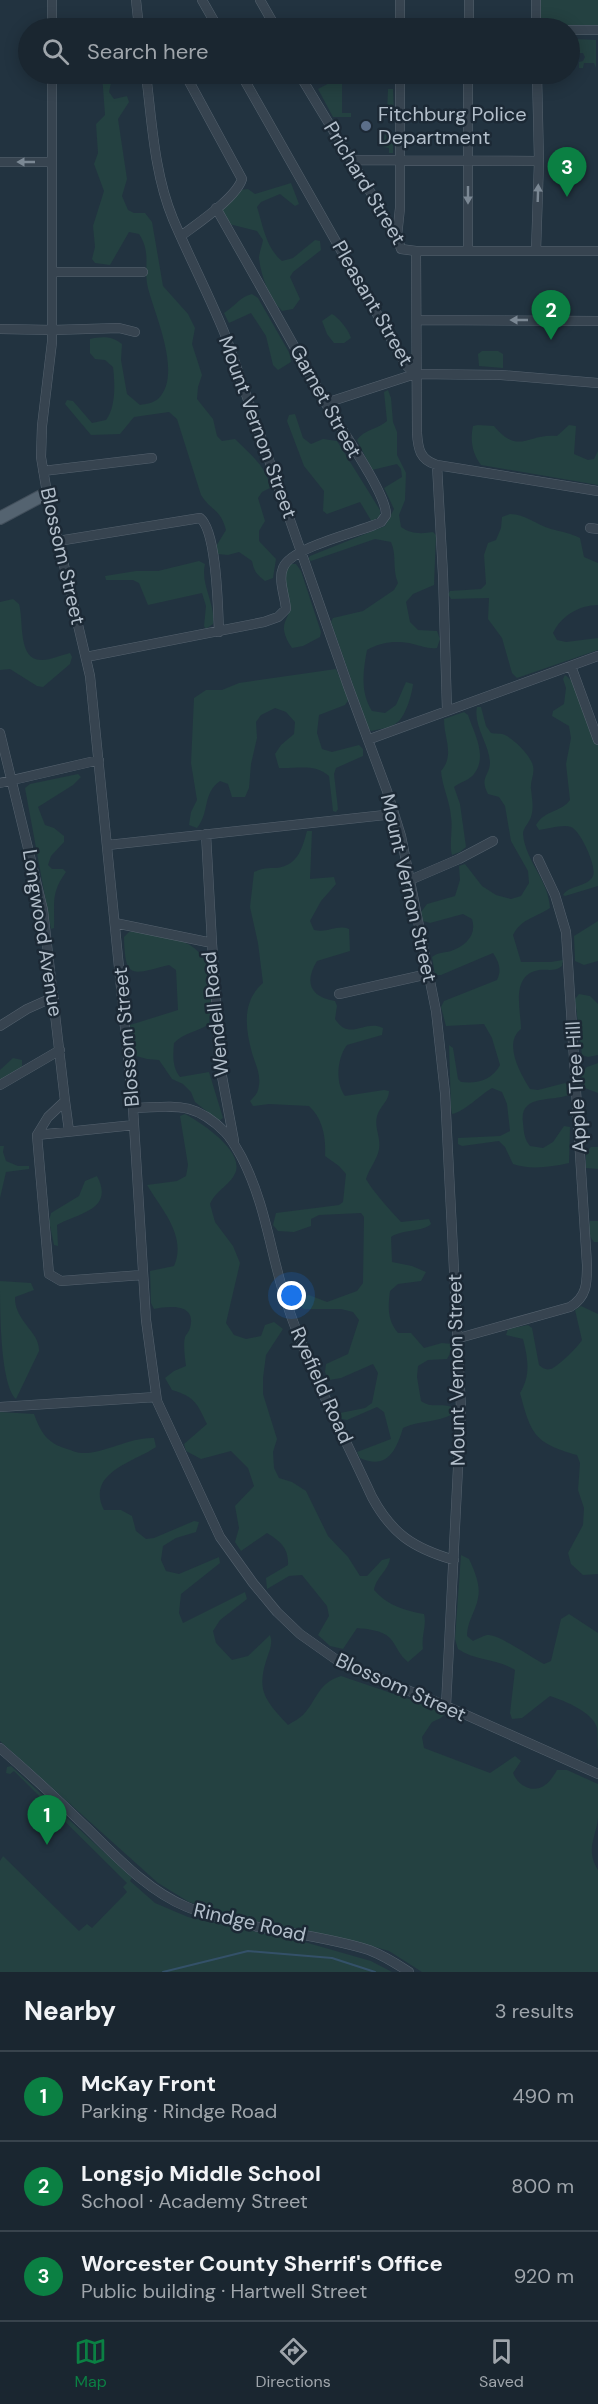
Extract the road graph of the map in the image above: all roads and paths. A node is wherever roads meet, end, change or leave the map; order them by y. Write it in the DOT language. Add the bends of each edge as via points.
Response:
graph roads {
  1 [pos="52,0"];
  2 [pos="136,0"];
  3 [pos="260,0"];
  4 [pos="400,0"];
  5 [pos="469,0"];
  6 [pos="536,0"];
  7 [pos="204,3"];
  8 [pos="52,18"];
  9 [pos="138,18"];
  10 [pos="212,18"];
  11 [pos="270,18"];
  12 [pos="400,18"];
  13 [pos="469,18"];
  14 [pos="536,18"];
  15 [pos="580,30"];
  16 [pos="598,30"];
  17 [pos="52,84"];
  18 [pos="147,84"];
  19 [pos="191,84"];
  20 [pos="247,84"];
  21 [pos="305,84"];
  22 [pos="400,84"];
  23 [pos="468,84"];
  24 [pos="537,84"];
  25 [pos="351,160"];
  26 [pos="400,160"];
  27 [pos="467,160"];
  28 [pos="0,162"];
  29 [pos="52,162"];
  30 [pos="539,162"];
  31 [pos="216,208"];
  32 [pos="181,236"];
  33 [pos="397,236"];
  34 [pos="416,251"];
  35 [pos="468,251"];
  36 [pos="536,251"];
  37 [pos="598,251"];
  38 [pos="53,272"];
  39 [pos="143,272"];
  40 [pos="417,320"];
  41 [pos="598,321"];
  42 [pos="0,328"];
  43 [pos="53,330"];
  44 [pos="135,332"];
  45 [pos="415,374"];
  46 [pos="598,382"];
  47 [pos="326,403"];
  48 [pos="152,458"];
  49 [pos="436,465"];
  50 [pos="43,471"];
  51 [pos="598,491"];
  52 [pos="47,494"];
  53 [pos="0,518"];
  54 [pos="58,541"];
  55 [pos="302,550"];
  56 [pos="219,632"];
  57 [pos="598,656"];
  58 [pos="86,657"];
  59 [pos="571,666"];
  60 [pos="447,710"];
  61 [pos="0,733"];
  62 [pos="370,739"];
  63 [pos="597,740"];
  64 [pos="99,760"];
  65 [pos="12,780"];
  66 [pos="0,783"];
  67 [pos="394,813"];
  68 [pos="206,834"];
  69 [pos="493,841"];
  70 [pos="108,845"];
  71 [pos="538,859"];
  72 [pos="410,880"];
  73 [pos="115,923"];
  74 [pos="212,943"];
  75 [pos="428,974"];
  76 [pos="339,994"];
  77 [pos="54,997"];
  78 [pos="0,1026"];
  79 [pos="60,1050"];
  80 [pos="0,1085"];
  81 [pos="65,1101"];
  82 [pos="133,1108"];
  83 [pos="134,1125"];
  84 [pos="69,1131"];
  85 [pos="37,1135"];
  86 [pos="234,1143"];
  87 [pos="142,1275"];
  88 [pos="459,1338"];
  89 [pos="156,1397"];
  90 [pos="0,1407"];
  91 [pos="454,1560"];
  92 [pos="446,1706"];
  93 [pos="0,1748"];
  94 [pos="598,1774"];
  95 [pos="409,1972"];
  1 -- 8 [label="street"];
  2 -- 9 [label="street"];
  3 -- 11 [label="street"];
  4 -- 12 [label="street"];
  5 -- 13 [label="street"];
  6 -- 14 [label="street"];
  7 -- 10 [label="street"];
  15 -- 16 [label="street"];
  17 -- 29 [label="street, Blossom Street"];
  18 -- 32 [label="street, Mount Vernon Street" via="156,156"];
  19 -- 31 [label="street" via="242,177 239,186"];
  20 -- 45 [label="street, Pleasant Street" via="406,365"];
  21 -- 25 [label="street, Prichard Street"];
  22 -- 26 [label="street"];
  23 -- 27 [label="street"];
  24 -- 30 [label="street"];
  25 -- 26 [label="street"];
  25 -- 33 [label="street, Prichard Street"];
  26 -- 27 [label="street"];
  26 -- 33 [label="street"];
  27 -- 30 [label="street"];
  27 -- 35 [label="street, one-way"];
  29 -- 28 [label="street, one-way"];
  29 -- 38 [label="street, Blossom Street"];
  36 -- 30 [label="street, one-way"];
  31 -- 32 [label="street"];
  31 -- 47 [label="street, Garnet Street"];
  32 -- 55 [label="street, Mount Vernon Street" via="226,337"];
  33 -- 34 [label="street, Prichard Street" via="401,249"];
  34 -- 35 [label="street, Prichard Street"];
  34 -- 40 [label="street"];
  35 -- 36 [label="street, Prichard Street"];
  36 -- 37 [label="street, Prichard Street"];
  38 -- 39 [label="street"];
  38 -- 43 [label="street, Blossom Street"];
  41 -- 40 [label="street, one-way"];
  40 -- 45 [label="street"];
  42 -- 43 [label="street"];
  43 -- 44 [label="street" via="120,328"];
  43 -- 50 [label="street, Blossom Street" via="41,434"];
  45 -- 46 [label="street, Pleasant Street"];
  45 -- 47 [label="street"];
  45 -- 49 [label="street" via="418,448 423,459"];
  47 -- 55 [label="street, Garnet Street" via="376,486 386,513 381,522"];
  48 -- 50 [label="street"];
  49 -- 51 [label="street"];
  49 -- 60 [label="street"];
  50 -- 52 [label="street, Blossom Street"];
  52 -- 53 [label="main road"];
  52 -- 54 [label="street, Blossom Street"];
  54 -- 56 [label="street" via="200,518 213,551"];
  54 -- 58 [label="street, Blossom Street"];
  55 -- 56 [label="street" via="287,559 282,569 286,609 283,614"];
  55 -- 62 [label="street, Mount Vernon Street"];
  56 -- 58 [label="street"];
  57 -- 59 [label="street"];
  58 -- 64 [label="street, Blossom Street"];
  59 -- 60 [label="street"];
  59 -- 63 [label="street"];
  60 -- 62 [label="street"];
  61 -- 65 [label="street, Longwood Avenue"];
  62 -- 67 [label="street, Mount Vernon Street"];
  64 -- 65 [label="street"];
  64 -- 70 [label="street, Blossom Street"];
  65 -- 66 [label="street"];
  65 -- 77 [label="street, Longwood Avenue" via="43,910"];
  67 -- 68 [label="street"];
  67 -- 72 [label="street, Mount Vernon Street"];
  68 -- 70 [label="street"];
  68 -- 74 [label="street"];
  69 -- 72 [label="street"];
  70 -- 73 [label="street, Blossom Street"];
  71 -- 88 [label="street, Apple Tree Hill" via="566,932 586,1288 570,1307"];
  72 -- 75 [label="street, Mount Vernon Street"];
  73 -- 74 [label="street, Wendell Road"];
  73 -- 82 [label="street, Blossom Street"];
  74 -- 86 [label="street, Wendell Road" via="220,1071"];
  75 -- 76 [label="street"];
  75 -- 88 [label="street, Mount Vernon Street" via="446,1093"];
  77 -- 78 [label="street"];
  77 -- 79 [label="street, Longwood Avenue"];
  79 -- 80 [label="street"];
  79 -- 81 [label="street, Longwood Avenue"];
  81 -- 84 [label="street, Longwood Avenue"];
  81 -- 85 [label="street"];
  82 -- 83 [label="street, Blossom Street"];
  82 -- 86 [label="street, Ryefield Road" via="193,1108"];
  83 -- 84 [label="street"];
  83 -- 87 [label="street, Blossom Street"];
  84 -- 85 [label="street"];
  85 -- 87 [label="street" via="49,1274 61,1281"];
  86 -- 91 [label="street, Ryefield Road" via="261,1202 293,1321 372,1497 386,1520 404,1538"];
  87 -- 89 [label="street, Blossom Street"];
  88 -- 91 [label="street, Mount Vernon Street" via="461,1408"];
  89 -- 90 [label="street"];
  89 -- 92 [label="street, Blossom Street" via="219,1537 277,1612 341,1663"];
  91 -- 92 [label="street, Mount Vernon Street"];
  92 -- 94 [label="street, Blossom Street"];
  93 -- 95 [label="street, Rindge Road" via="128,1868 165,1896 222,1918 370,1951"];
}
